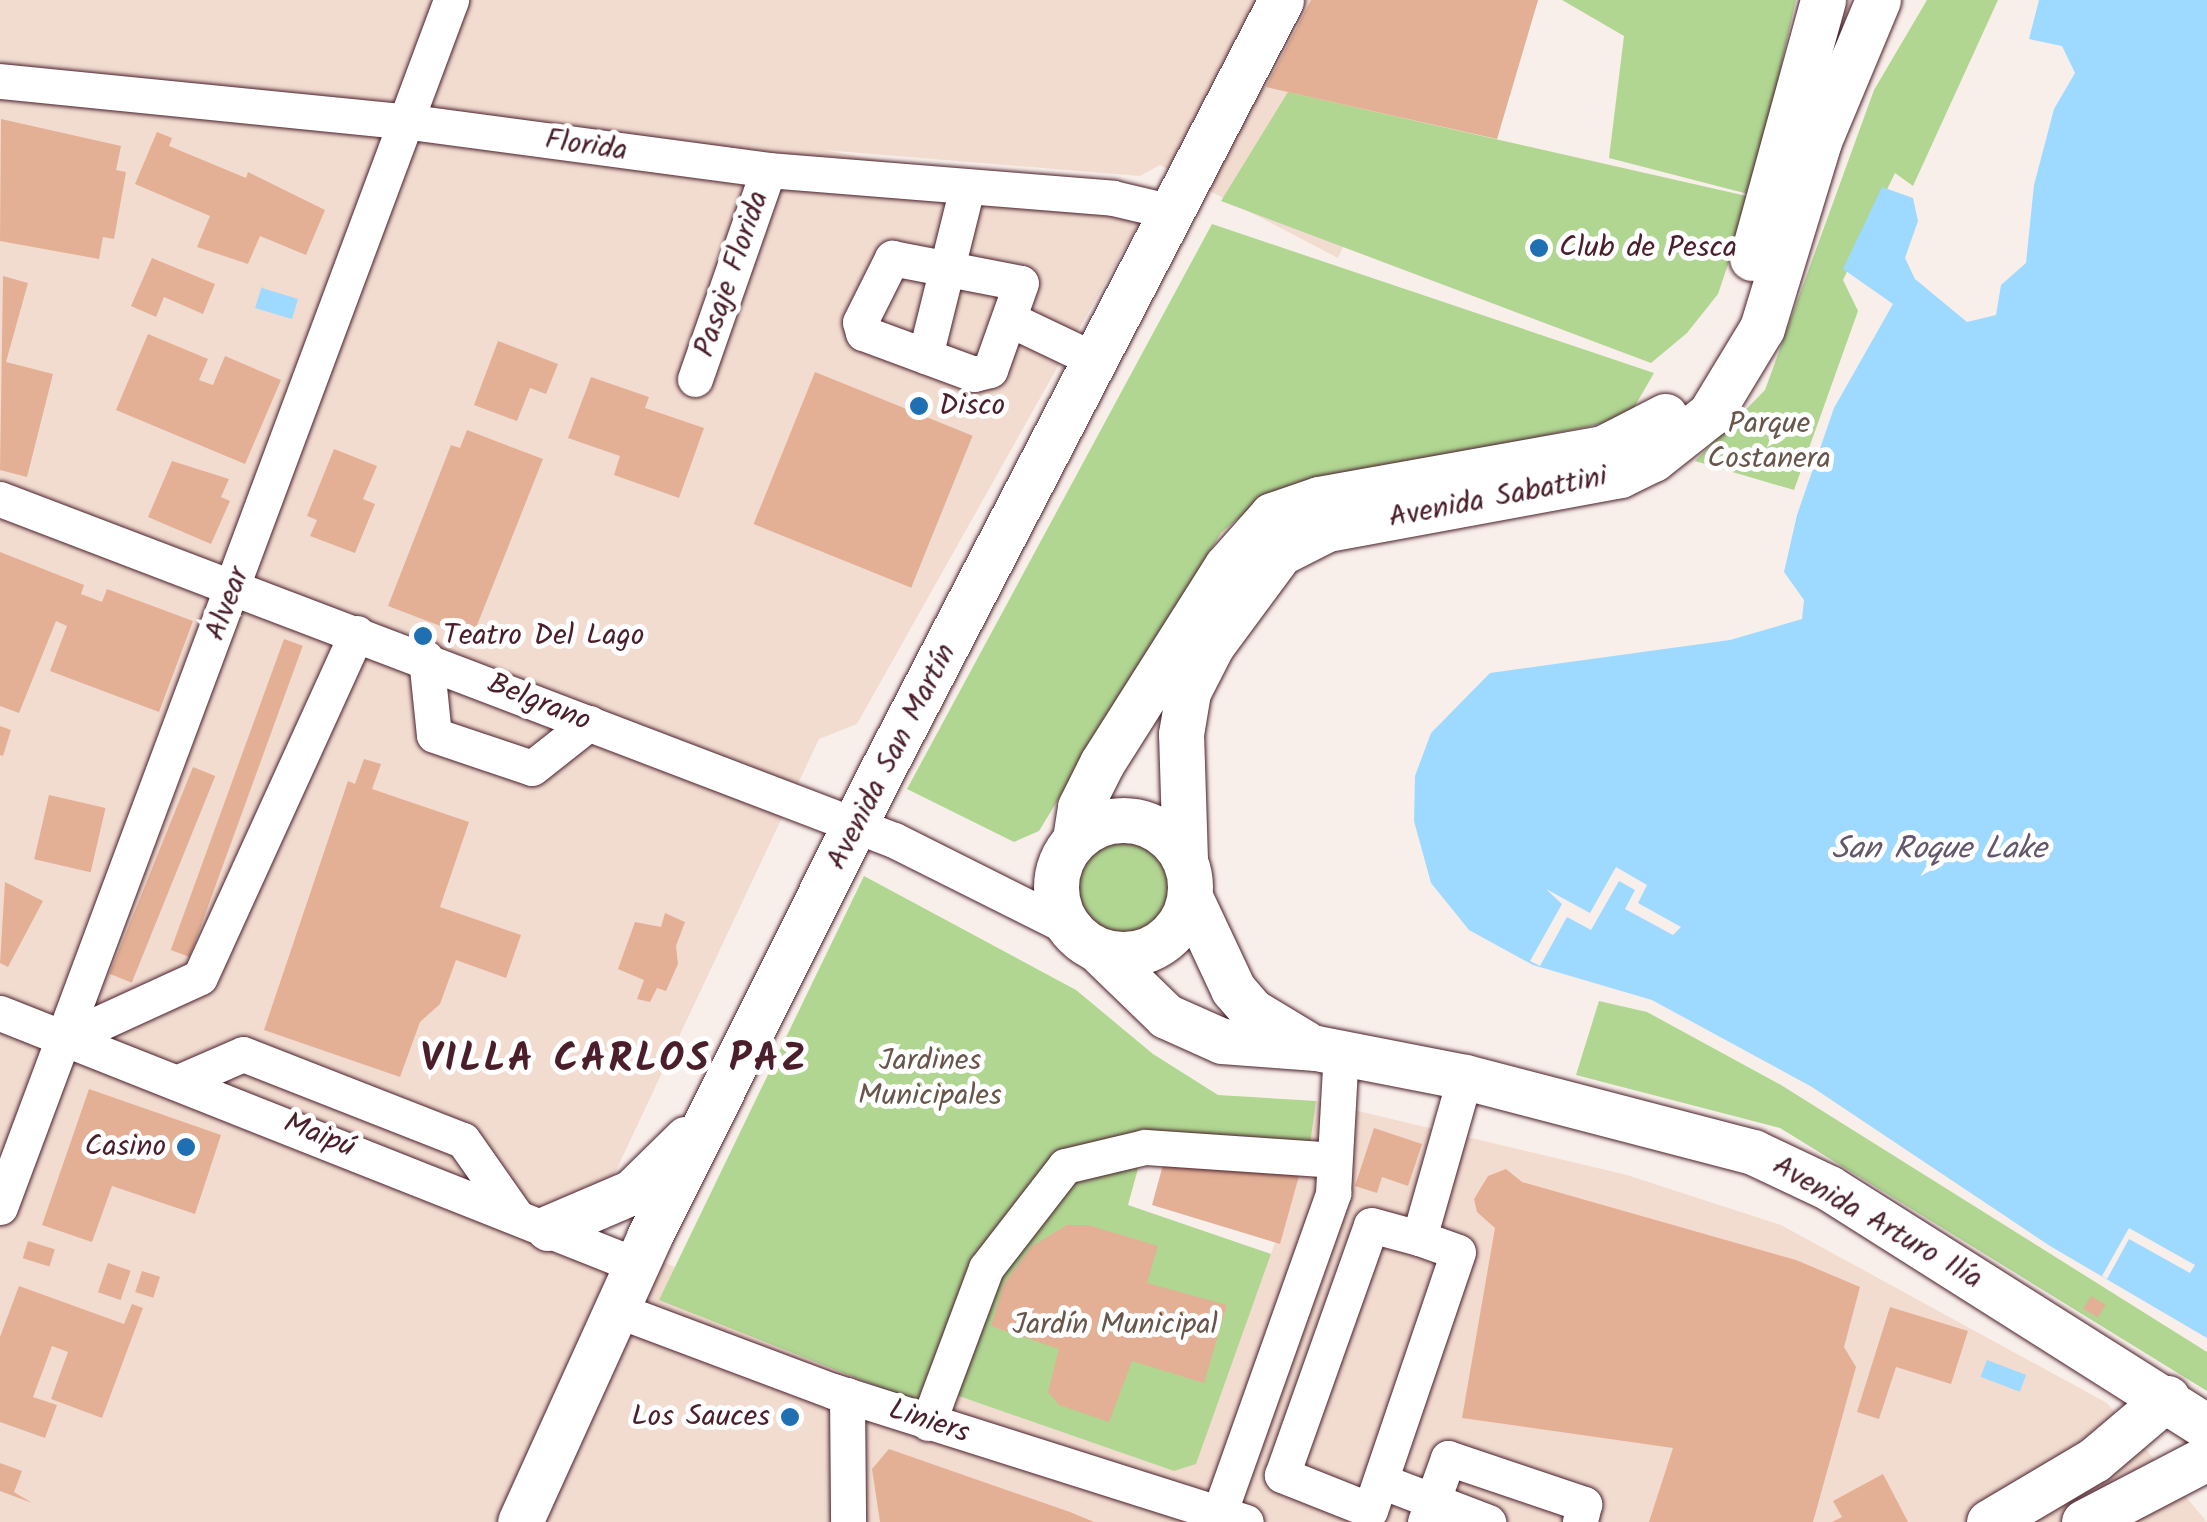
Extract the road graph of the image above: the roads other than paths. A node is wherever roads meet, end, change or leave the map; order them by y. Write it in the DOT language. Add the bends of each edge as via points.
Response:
graph roads {
  1 [pos="450,0"];
  2 [pos="1281,0"];
  3 [pos="1823,0"];
  4 [pos="1878,0"];
  5 [pos="0,81"];
  6 [pos="403,121"];
  7 [pos="768,170"];
  8 [pos="967,187"];
  9 [pos="1172,212"];
  10 [pos="946,268"];
  11 [pos="1009,319"];
  12 [pos="925,356"];
  13 [pos="1099,362"];
  14 [pos="695,379"];
  15 [pos="0,499"];
  16 [pos="235,585"];
  17 [pos="357,633"];
  18 [pos="426,658"];
  19 [pos="589,723"];
  20 [pos="855,825"];
  21 [pos="1075,840"];
  22 [pos="1187,878"];
  23 [pos="1083,938"];
  24 [pos="0,1012"];
  25 [pos="67,1038"];
  26 [pos="1328,1050"];
  27 [pos="1466,1078"];
  28 [pos="183,1080"];
  29 [pos="715,1109"];
  30 [pos="1334,1160"];
  31 [pos="0,1207"];
  32 [pos="533,1223"];
  33 [pos="1419,1238"];
  34 [pos="636,1265"];
  35 [pos="617,1310"];
  36 [pos="847,1395"];
  37 [pos="2166,1398"];
  38 [pos="928,1423"];
  39 [pos="2207,1427"];
  40 [pos="2207,1458"];
  41 [pos="1381,1481"];
  42 [pos="2207,1492"];
  43 [pos="1428,1511"];
  44 [pos="2140,1511"];
  45 [pos="1232,1518"];
  46 [pos="520,1522"];
  47 [pos="848,1522"];
  48 [pos="1488,1522"];
  49 [pos="1580,1522"];
  50 [pos="1989,1522"];
  51 [pos="2084,1522"];
  1 -- 6 [label="street, Alvear"];
  2 -- 9 [label="main road, Avenida San Martín"];
  3 -- 21 [label="main road, Avenida Sabattini" via="1730,328 1697,386 1656,423 1602,448 1319,499 1272,515 1226,568 1102,763 1080,807"];
  4 -- 22 [label="main road, Avenida Sabattini" via="1819,141 1762,328 1710,414 1653,460 1620,475 1327,529 1280,553 1212,645 1188,692 1181,734"];
  5 -- 6 [label="street, Florida"];
  6 -- 7 [label="street, Florida"];
  6 -- 16 [label="street, Alvear"];
  7 -- 8 [label="street, Florida"];
  7 -- 14 [label="street, Pasaje Florida"];
  8 -- 9 [label="street, Florida" via="1113,198"];
  8 -- 10 [label="street"];
  9 -- 13 [label="main road, Avenida San Martín"];
  10 -- 11 [label="street" via="1018,280 1022,287"];
  10 -- 12 [label="street"];
  10 -- 12 [label="street" via="890,259 860,322 863,333"];
  11 -- 12 [label="street" via="983,374"];
  11 -- 13 [label="street"];
  13 -- 20 [label="main road, Avenida San Martín"];
  15 -- 16 [label="street, Belgrano"];
  16 -- 17 [label="street, Belgrano"];
  16 -- 25 [label="street, Alvear"];
  17 -- 18 [label="street, Belgrano"];
  17 -- 25 [label="street" via="200,977"];
  18 -- 19 [label="street, Belgrano"];
  18 -- 19 [label="street" via="434,735 532,768"];
  19 -- 20 [label="street, Belgrano"];
  20 -- 23 [label="street, Belgrano"];
  20 -- 29 [label="main road, Avenida San Martín"];
  21 -- 22 [label="main road" via="1092,826 1136,820 1156,828"];
  21 -- 23 [label="main road" via="1063,855 1055,892"];
  22 -- 23 [label="main road" via="1184,916 1156,946 1137,953"];
  22 -- 26 [label="main road, Avenida Sabattini" via="1233,989 1278,1030"];
  23 -- 26 [label="main road" via="1166,1016 1192,1029 1222,1041"];
  24 -- 25 [label="street, Maipú"];
  25 -- 28 [label="street, Maipú"];
  25 -- 31 [label="street, Alvear"];
  26 -- 27 [label="main road, Avenida Arturo Ilía"];
  26 -- 30 [label="street"];
  27 -- 33 [label="street"];
  27 -- 37 [label="main road, Avenida Arturo Ilía" via="1753,1152 1829,1188"];
  28 -- 32 [label="street, Maipú"];
  28 -- 32 [label="street" via="242,1054 463,1140"];
  29 -- 32 [label="main road" via="632,1192"];
  29 -- 34 [label="main road, Avenida San Martín"];
  30 -- 38 [label="street" via="1145,1147 1065,1166 986,1268"];
  30 -- 45 [label="street" via="1332,1193"];
  32 -- 34 [label="street, Maipú"];
  33 -- 41 [label="street" via="1458,1252"];
  33 -- 41 [label="street" via="1372,1225 1282,1475 1370,1510"];
  34 -- 35 [label="main road, Avenida San Martín"];
  35 -- 36 [label="street, Liniers"];
  35 -- 46 [label="main road, Avenida San Martín"];
  36 -- 38 [label="street, Liniers"];
  36 -- 47 [label="street"];
  37 -- 39 [label="main road, Avenida Arturo Ilía"];
  37 -- 50 [label="main road" via="2103,1454"];
  38 -- 45 [label="street, Liniers"];
  40 -- 44 [label="main road"];
  41 -- 43 [label="street"];
  42 -- 44 [label="main road"];
  43 -- 48 [label="street"];
  43 -- 49 [label="street" via="1448,1458 1584,1504"];
  44 -- 51 [label="main road"];
}
